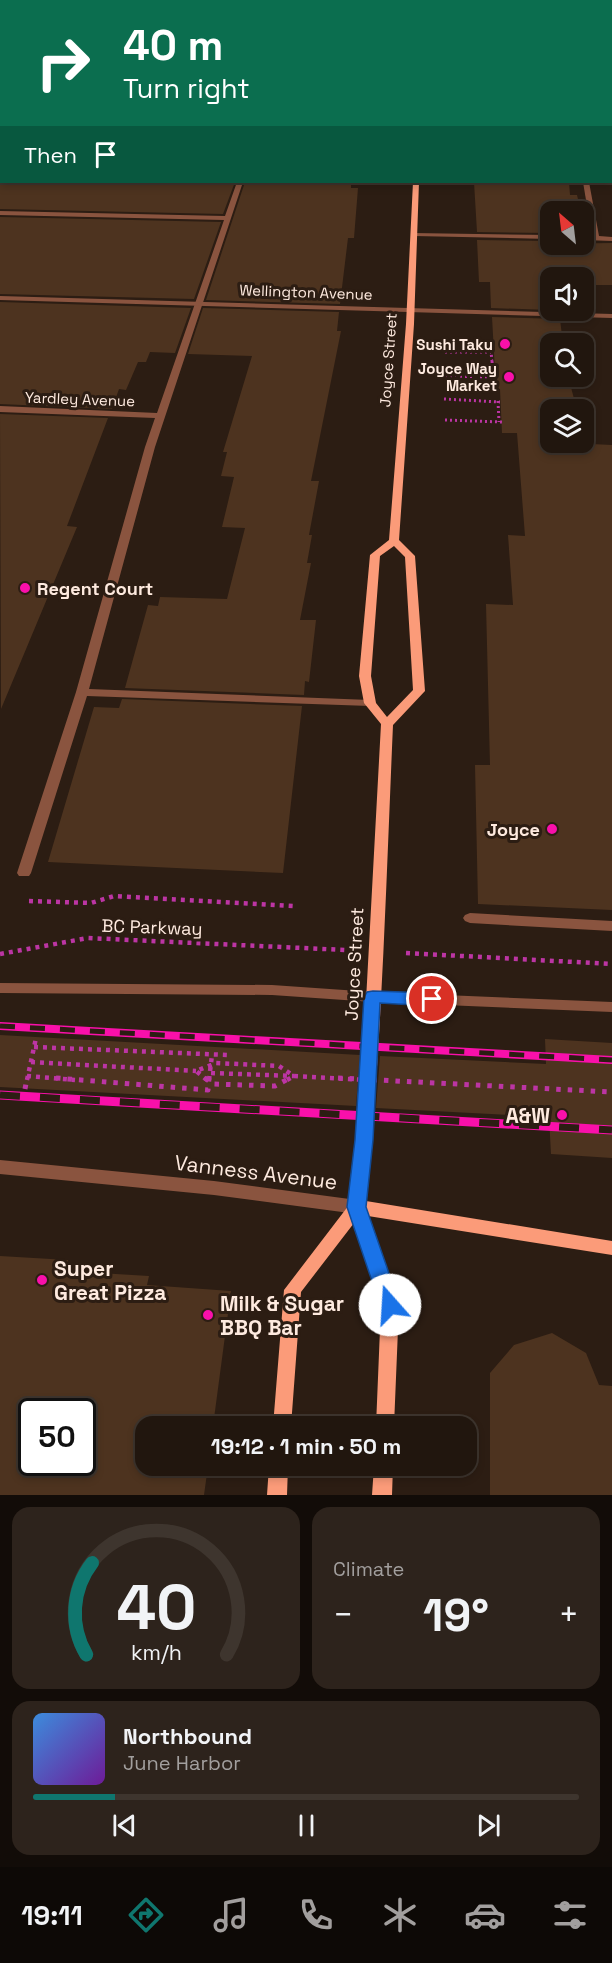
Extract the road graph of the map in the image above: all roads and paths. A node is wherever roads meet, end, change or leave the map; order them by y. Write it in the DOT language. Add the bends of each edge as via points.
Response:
graph roads {
  1 [pos="240,183"];
  2 [pos="416,183"];
  3 [pos="586,183"];
  4 [pos="0,213"];
  5 [pos="227,218"];
  6 [pos="414,234"];
  7 [pos="540,237"];
  8 [pos="597,238"];
  9 [pos="612,239"];
  10 [pos="0,298"];
  11 [pos="200,303"];
  12 [pos="411,309"];
  13 [pos="612,316"];
  14 [pos="493,343"];
  15 [pos="445,351"];
  16 [pos="491,352"];
  17 [pos="445,376"];
  18 [pos="444,399"];
  19 [pos="0,409"];
  20 [pos="160,416"];
  21 [pos="446,420"];
  22 [pos="394,541"];
  23 [pos="82,692"];
  24 [pos="370,703"];
  25 [pos="387,724"];
  26 [pos="24,873"];
  27 [pos="293,906"];
  28 [pos="470,918"];
  29 [pos="612,926"];
  30 [pos="305,947"];
  31 [pos="0,954"];
  32 [pos="448,955"];
  33 [pos="612,964"];
  34 [pos="0,988"];
  35 [pos="373,997"];
  36 [pos="612,1007"];
  37 [pos="36,1038"];
  38 [pos="34,1047"];
  39 [pos="212,1055"];
  40 [pos="228,1055"];
  41 [pos="31,1062"];
  42 [pos="196,1071"];
  43 [pos="210,1072"];
  44 [pos="27,1076"];
  45 [pos="294,1076"];
  46 [pos="25,1089"];
  47 [pos="612,1092"];
  48 [pos="0,1167"];
  49 [pos="357,1207"];
  50 [pos="612,1248"];
  51 [pos="283,1416"];
  52 [pos="385,1416"];
  53 [pos="278,1476"];
  54 [pos="383,1476"];
  55 [pos="277,1495"];
  56 [pos="382,1495"];
  1 -- 5 [label="street"];
  2 -- 6 [label="main road, Joyce Street"];
  3 -- 8 [label="street"];
  4 -- 5 [label="street"];
  5 -- 11 [label="street"];
  6 -- 7 [label="street"];
  6 -- 12 [label="main road, Joyce Street"];
  8 -- 9 [label="street"];
  10 -- 11 [label="street, Wellington Avenue"];
  11 -- 12 [label="street, Wellington Avenue"];
  11 -- 20 [label="street"];
  12 -- 13 [label="street, Wellington Avenue"];
  12 -- 22 [label="main road, Joyce Street"];
  14 -- 16 [label="path"];
  15 -- 16 [label="path"];
  16 -- 17 [label="path" via="494,377"];
  18 -- 21 [label="path" via="499,402 500,422"];
  19 -- 20 [label="street, Yardley Avenue"];
  20 -- 23 [label="street"];
  22 -- 24 [label="main road" via="375,555 365,676"];
  22 -- 25 [label="main road" via="410,556 419,691"];
  23 -- 24 [label="street"];
  23 -- 26 [label="street"];
  24 -- 25 [label="main road"];
  25 -- 35 [label="main road, Joyce Street"];
  26 -- 27 [label="path" via="15,901 91,903 114,896"];
  28 -- 29 [label="street"];
  30 -- 31 [label="path, BC Parkway" via="88,938"];
  32 -- 33 [label="path"];
  34 -- 35 [label="street" via="272,990"];
  35 -- 36 [label="street"];
  35 -- 49 [label="main road, Joyce Street"];
  37 -- 38 [label="path"];
  38 -- 39 [label="path"];
  38 -- 41 [label="path"];
  39 -- 40 [label="path"];
  39 -- 43 [label="path"];
  41 -- 42 [label="path"];
  41 -- 44 [label="path"];
  42 -- 45 [label="path, bridge" via="216,1063 279,1066"];
  42 -- 45 [label="path, bridge" via="213,1084 275,1086"];
  43 -- 44 [label="path" via="208,1090"];
  43 -- 45 [label="path"];
  44 -- 46 [label="path"];
  45 -- 47 [label="path, bridge"];
  48 -- 49 [label="street, Vanness Avenue"];
  49 -- 50 [label="main road, Vanness Avenue"];
  49 -- 51 [label="main road" via="292,1290"];
  49 -- 52 [label="main road, Joyce Street" via="390,1305"];
  53 -- 55 [label="main road"];
  54 -- 56 [label="main road"];
}
